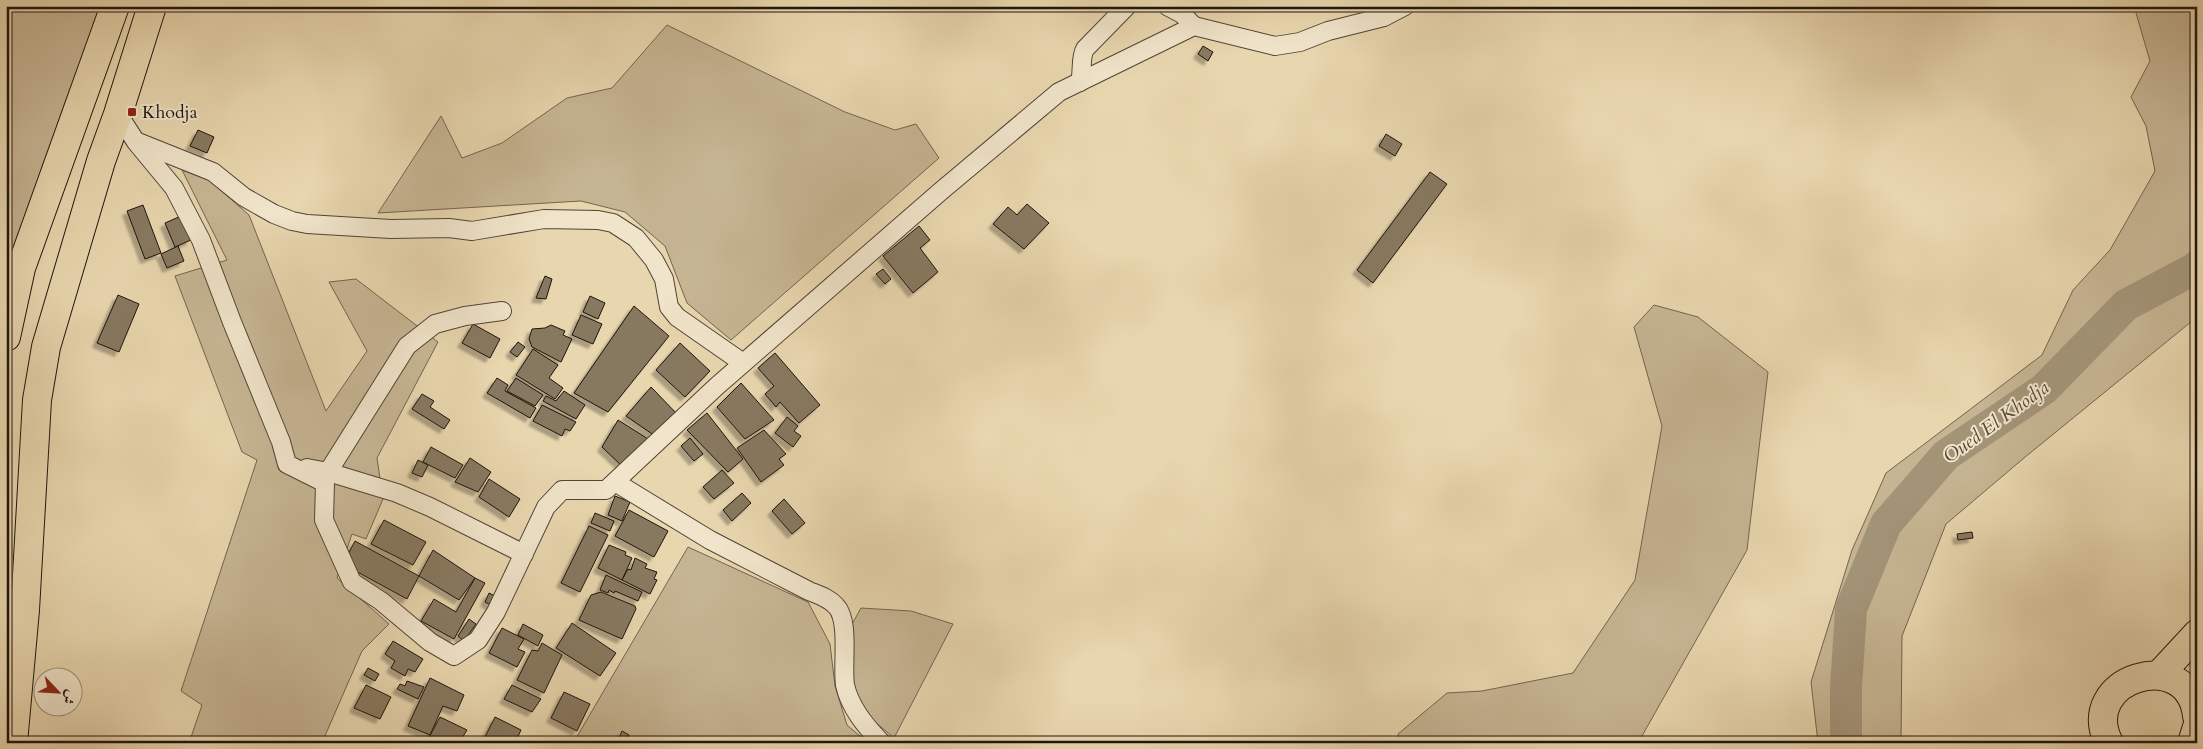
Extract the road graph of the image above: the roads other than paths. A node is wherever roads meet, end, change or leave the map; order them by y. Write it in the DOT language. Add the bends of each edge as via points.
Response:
graph roads {
  1 [pos="115,6"];
  2 [pos="152,6"];
  3 [pos="1126,6"];
  4 [pos="1167,6"];
  5 [pos="1405,6"];
  6 [pos="1194,26"];
  7 [pos="1080,82"];
  8 [pos="118,114"];
  9 [pos="136,142"];
  10 [pos="502,311"];
  11 [pos="6,337"];
  12 [pos="743,363"];
  13 [pos="287,464"];
  14 [pos="328,472"];
  15 [pos="615,482"];
  16 [pos="524,554"];
  17 [pos="2197,634"];
  18 [pos="2159,675"];
  19 [pos="2196,708"];
  20 [pos="13,743"];
  21 [pos="882,743"];
  22 [pos="2109,743"];
  23 [pos="2192,743"];
  1 -- 11 [label="highway" via="22,268"];
  2 -- 8 [label="highway"];
  3 -- 7 [label="street" via="1085,49"];
  4 -- 6 [label="street"];
  5 -- 6 [label="street" via="1384,17 1328,31 1300,42 1275,46"];
  6 -- 7 [label="street"];
  7 -- 12 [label="street" via="1059,92"];
  8 -- 9 [label="street"];
  8 -- 20 [label="highway" via="83,220 45,355 37,400"];
  9 -- 12 [label="street" via="213,172 259,207 307,224 472,231 544,219 598,220 613,224 636,238 654,260 664,279 669,307 676,317"];
  9 -- 13 [label="street" via="174,188 201,240"];
  10 -- 14 [label="street" via="435,324 407,346"];
  12 -- 15 [label="street"];
  13 -- 14 [label="street"];
  13 -- 16 [label="street" via="325,483 324,520 352,582 381,601 430,642 454,656 478,640 496,612"];
  14 -- 16 [label="street" via="397,493"];
  15 -- 16 [label="street" via="606,490 562,490 546,507"];
  15 -- 21 [label="street" via="710,540 825,597 838,607 845,632 846,685 851,703 865,726"];
  17 -- 18 [label="highway"];
  18 -- 19 [label="highway" via="2179,684"];
  18 -- 22 [label="highway" via="2127,681 2111,696 2104,717"];
  19 -- 23 [label="highway"];
}
